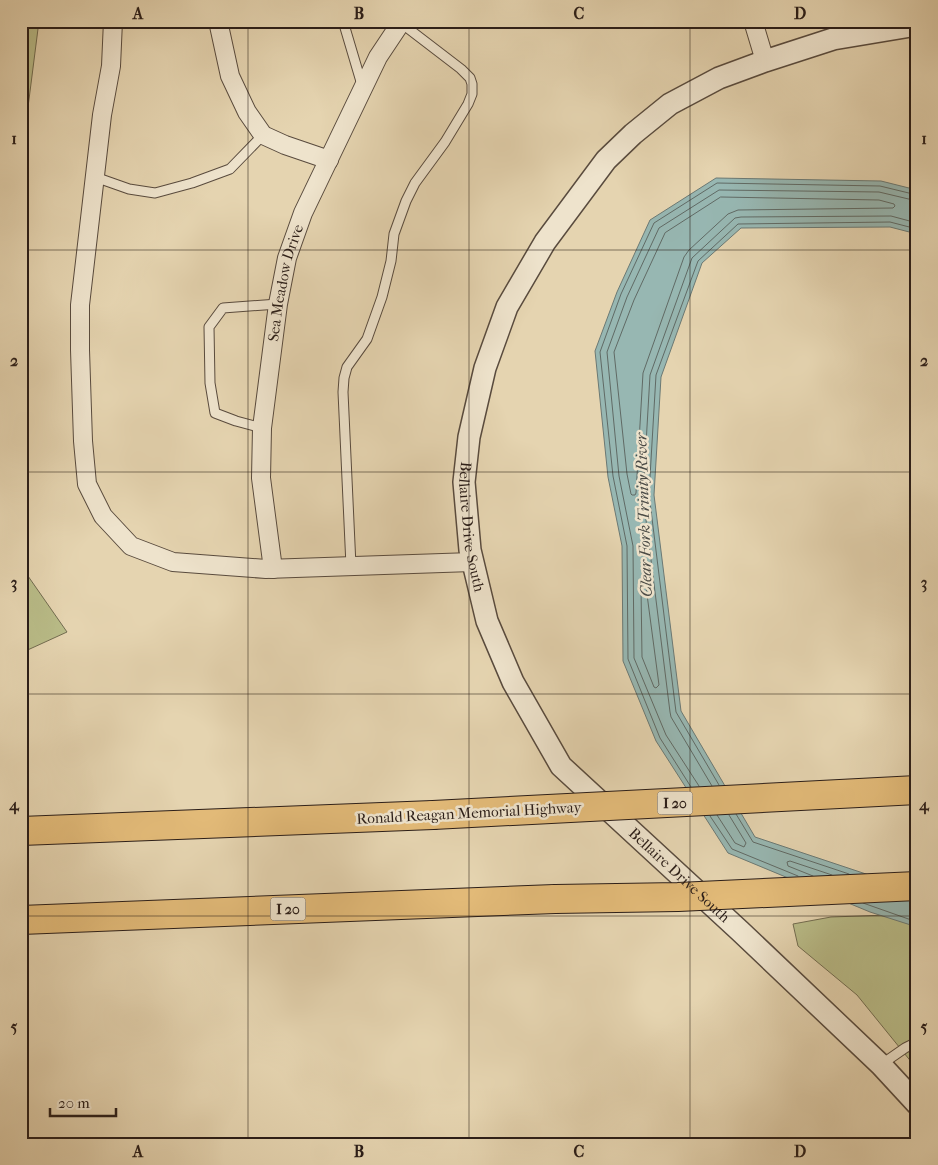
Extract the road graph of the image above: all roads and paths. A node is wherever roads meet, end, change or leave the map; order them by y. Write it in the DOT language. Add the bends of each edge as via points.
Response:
graph roads {
  1 [pos="113,21"];
  2 [pos="218,21"];
  3 [pos="344,21"];
  4 [pos="753,21"];
  5 [pos="402,22"];
  6 [pos="917,25"];
  7 [pos="766,61"];
  8 [pos="363,87"];
  9 [pos="263,135"];
  10 [pos="328,160"];
  11 [pos="95,176"];
  12 [pos="278,304"];
  13 [pos="262,428"];
  14 [pos="472,562"];
  15 [pos="351,566"];
  16 [pos="273,569"];
  17 [pos="917,790"];
  18 [pos="21,831"];
  19 [pos="917,886"];
  20 [pos="21,920"];
  21 [pos="917,1042"];
  22 [pos="882,1065"];
  23 [pos="917,1104"];
  1 -- 11 [label="street" via="111,66"];
  2 -- 9 [label="street" via="230,76 247,112"];
  3 -- 8 [label="lane"];
  4 -- 7 [label="street"];
  5 -- 8 [label="street, Sea Meadow Drive" via="378,57"];
  5 -- 15 [label="lane" via="470,78 472,94 464,112 406,201 394,234 382,298 367,339 347,366 344,401"];
  6 -- 7 [label="street, Bellaire Drive South" via="833,39"];
  7 -- 14 [label="street, Bellaire Drive South" via="718,78 670,104 633,134 606,160 545,242 507,307 485,368 469,437 464,482"];
  8 -- 10 [label="street, Sea Meadow Drive"];
  9 -- 10 [label="street"];
  9 -- 11 [label="lane" via="230,170 155,193 129,190"];
  10 -- 12 [label="street, Sea Meadow Drive" via="290,249"];
  11 -- 16 [label="street" via="80,305 82,432 87,484 103,516 131,546 173,562"];
  12 -- 13 [label="street, Sea Meadow Drive"];
  12 -- 13 [label="lane" via="223,308 209,328 210,383 215,413"];
  13 -- 16 [label="street, Sea Meadow Drive" via="261,478"];
  14 -- 15 [label="street"];
  14 -- 22 [label="street, Bellaire Drive South" via="487,621 513,682 561,766"];
  15 -- 16 [label="street"];
  17 -- 18 [label="highway, Ronald Reagan Memorial Highway / I 20, bridge" via="433,815"];
  19 -- 20 [label="highway, I 20, bridge"];
  21 -- 22 [label="lane"];
  22 -- 23 [label="street, Bellaire Drive South"];
}
